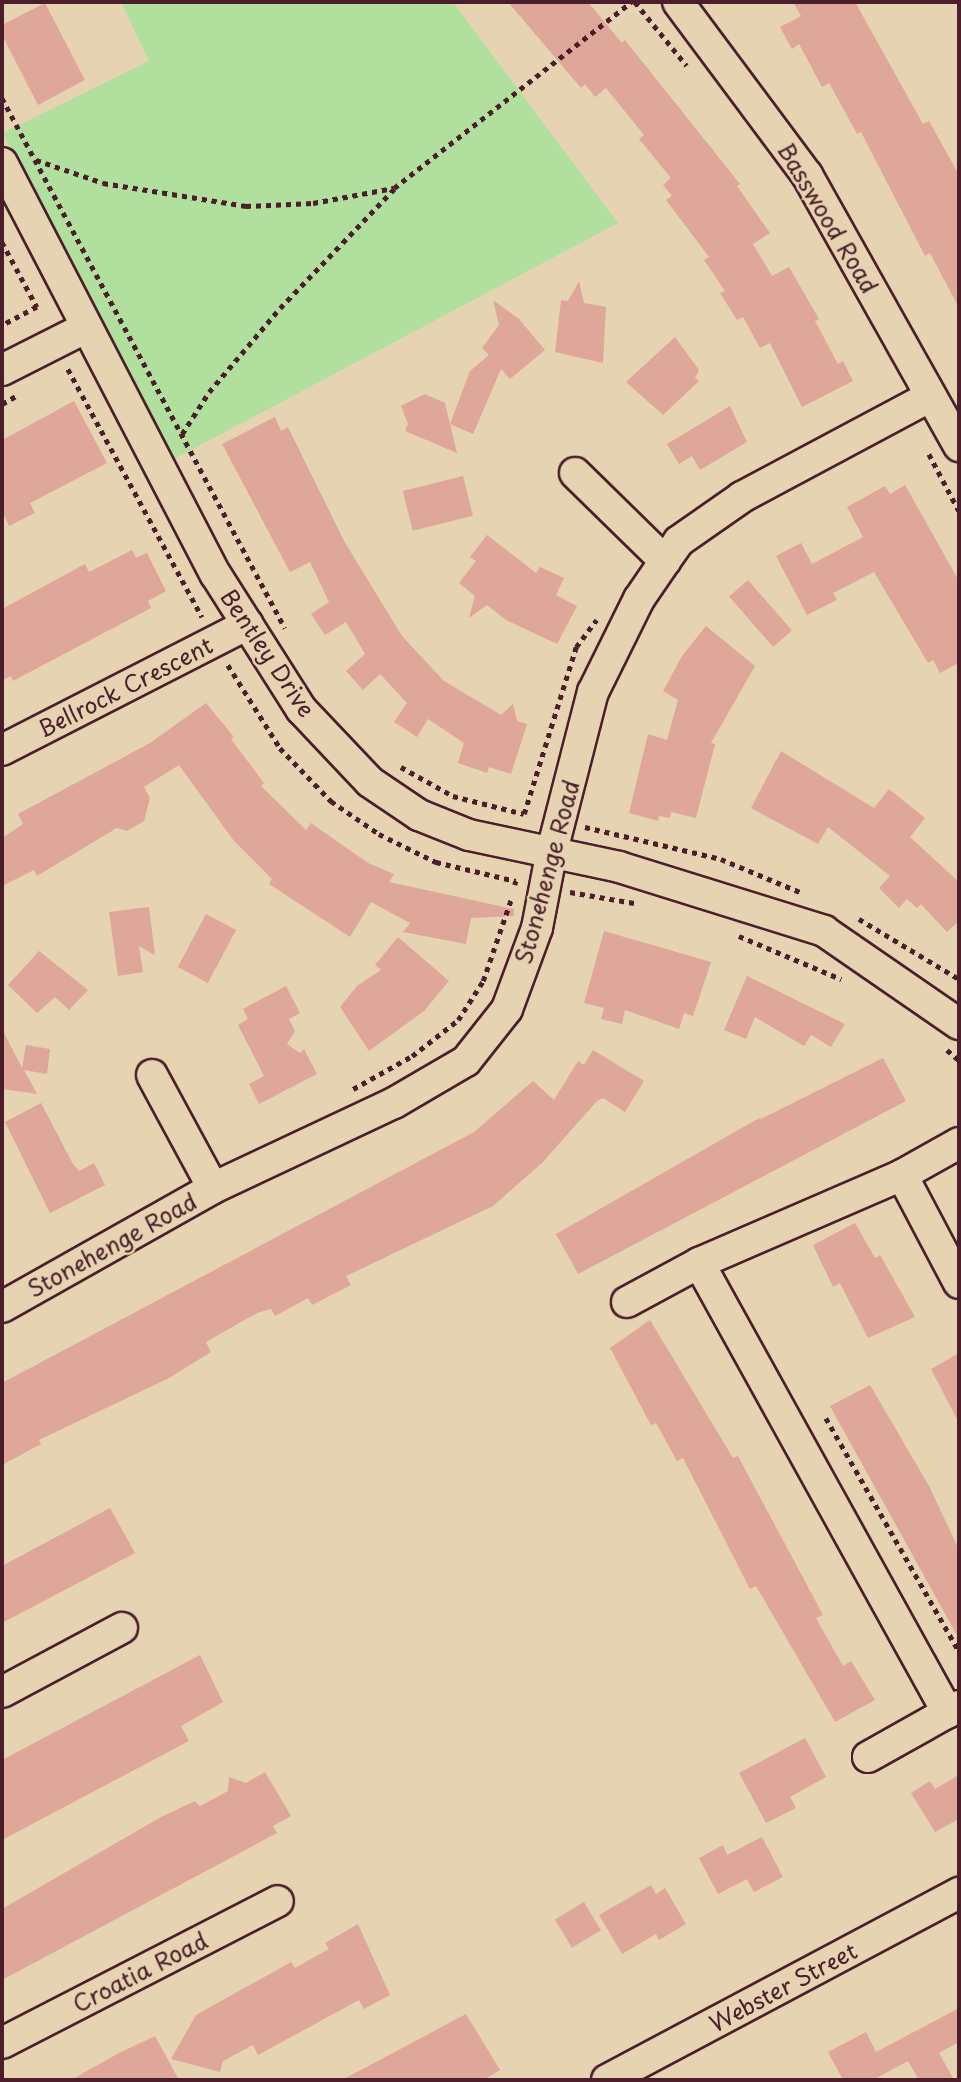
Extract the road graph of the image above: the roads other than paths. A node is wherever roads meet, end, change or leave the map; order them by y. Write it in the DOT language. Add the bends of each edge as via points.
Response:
graph roads {
  1 [pos="678,2"];
  2 [pos="2,163"];
  3 [pos="87,327"];
  4 [pos="2,370"];
  5 [pos="931,396"];
  6 [pos="959,446"];
  7 [pos="575,473"];
  8 [pos="665,561"];
  9 [pos="248,624"];
  10 [pos="2,750"];
  11 [pos="551,855"];
  12 [pos="949,1034"];
  13 [pos="152,1074"];
  14 [pos="959,1143"];
  15 [pos="902,1175"];
  16 [pos="213,1188"];
  17 [pos="699,1263"];
  18 [pos="959,1283"];
  19 [pos="627,1302"];
  20 [pos="2,1307"];
  21 [pos="122,1628"];
  22 [pos="2,1692"];
  23 [pos="954,1710"];
  24 [pos="868,1757"];
  25 [pos="959,1893"];
  26 [pos="278,1900"];
  27 [pos="2,2043"];
  28 [pos="607,2080"];
  1 -- 5 [label="street, Basswood Road" via="807,175"];
  2 -- 3 [label="street, Bentley Drive"];
  3 -- 4 [label="street"];
  3 -- 9 [label="street, Bentley Drive" via="216,575"];
  5 -- 6 [label="street, Basswood Road"];
  5 -- 8 [label="street, Stonehenge Road" via="742,497 679,541"];
  7 -- 8 [label="street"];
  8 -- 11 [label="street, Stonehenge Road" via="639,599 593,692"];
  9 -- 10 [label="street, Bellrock Crescent"];
  9 -- 11 [label="street, Bentley Drive" via="301,709 370,782 419,815 469,835"];
  11 -- 12 [label="street, Bentley Drive" via="632,870 824,930"];
  11 -- 16 [label="street, Stonehenge Road" via="537,928 507,1009 466,1061 394,1103"];
  13 -- 16 [label="street"];
  14 -- 15 [label="street"];
  15 -- 17 [label="street"];
  15 -- 18 [label="street"];
  16 -- 20 [label="street, Stonehenge Road"];
  17 -- 19 [label="street"];
  17 -- 23 [label="street"];
  21 -- 22 [label="street"];
  23 -- 24 [label="street"];
  25 -- 28 [label="street, Webster Street"];
  26 -- 27 [label="street, Croatia Road"];
}
